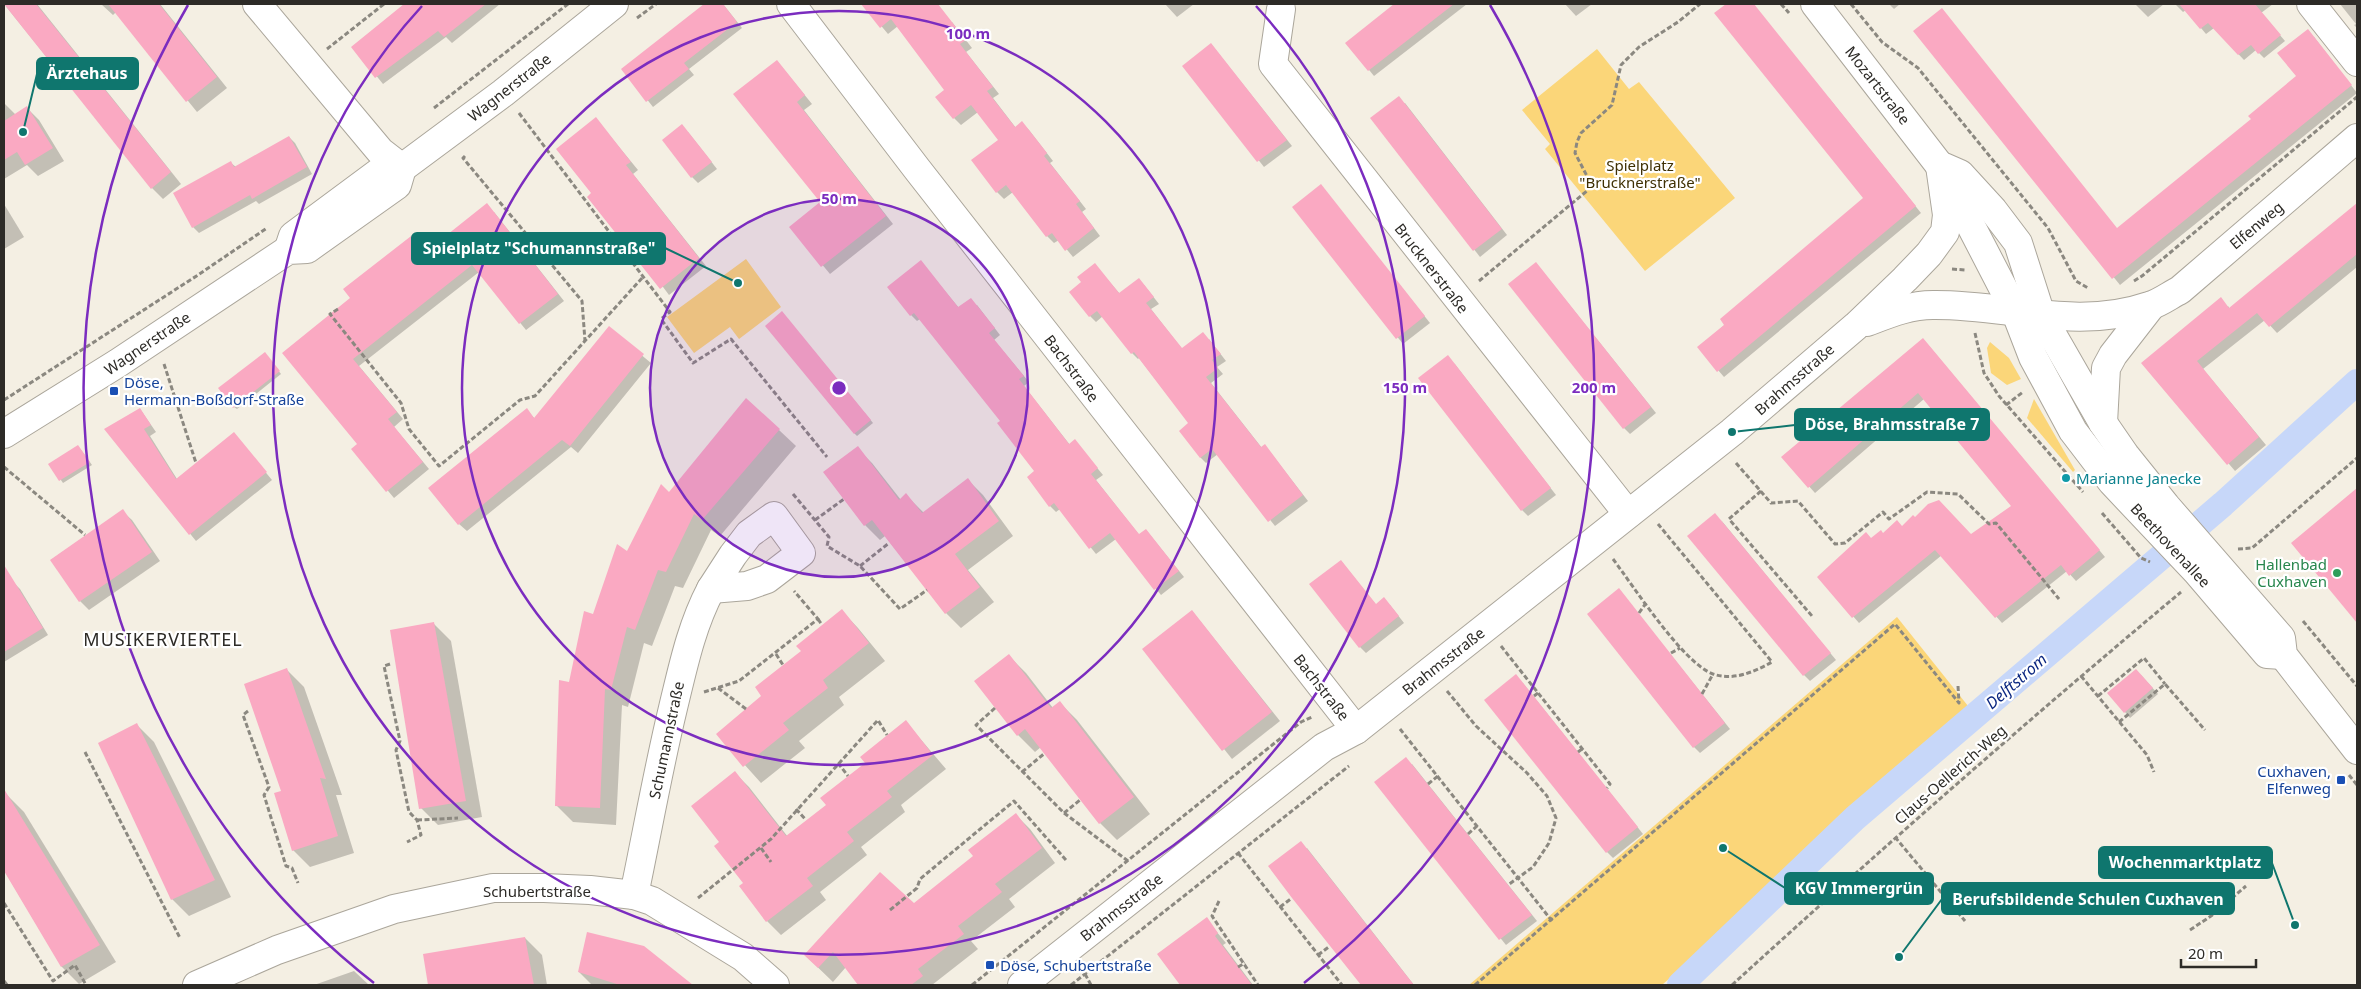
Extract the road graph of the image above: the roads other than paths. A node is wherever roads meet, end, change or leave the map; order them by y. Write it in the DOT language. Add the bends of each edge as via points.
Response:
graph roads {
  1 [pos="258,4"];
  2 [pos="614,4"];
  3 [pos="791,4"];
  4 [pos="1815,4"];
  5 [pos="2311,4"];
  6 [pos="1281,9"];
  7 [pos="2357,62"];
  8 [pos="2357,138"];
  9 [pos="1940,166"];
  10 [pos="402,168"];
  11 [pos="2151,306"];
  12 [pos="2029,314"];
  13 [pos="1856,326"];
  14 [pos="2103,423"];
  15 [pos="4,434"];
  16 [pos="1628,514"];
  17 [pos="2196,568"];
  18 [pos="711,589"];
  19 [pos="1356,730"];
  20 [pos="2357,750"];
  21 [pos="634,896"];
  22 [pos="197,985"];
  23 [pos="775,985"];
  24 [pos="1022,985"];
  1 -- 10 [label="street" via="380,151"];
  2 -- 10 [label="street, Wagnerstraße"];
  3 -- 19 [label="street, Bachstraße"];
  4 -- 9 [label="street, Mozartstraße"];
  5 -- 7 [label="street"];
  6 -- 16 [label="street, Brucknerstraße" via="1273,64"];
  8 -- 11 [label="street, Elfenweg" via="2180,290"];
  9 -- 12 [label="street, Mozartstraße" via="1960,174 2018,243"];
  9 -- 13 [label="street, Brahmsstraße" via="1947,215 1945,232 1928,254"];
  10 -- 15 [label="street, Wagnerstraße" via="382,170 293,236 288,250"];
  11 -- 12 [label="street, Elfenweg" via="2107,317 2066,318"];
  11 -- 14 [label="street, Elfenweg" via="2106,368"];
  12 -- 13 [label="street, Brahmsstraße" via="1932,305 1904,308"];
  12 -- 14 [label="street, Beethovenallee"];
  12 -- 17 [label="street, Beethovenallee" via="2033,358 2073,431 2112,482"];
  13 -- 16 [label="street, Brahmsstraße" via="1732,432"];
  14 -- 17 [label="street, Beethovenallee" via="2176,516"];
  16 -- 19 [label="street, Brahmsstraße"];
  17 -- 20 [label="street, Beethovenallee" via="2281,638 2283,655"];
  18 -- 18 [label="street, Schumannstraße" via="747,586 767,579 801,553 774,516 749,534"];
  18 -- 21 [label="street, Schumannstraße" via="698,614 676,695"];
  19 -- 24 [label="street, Brahmsstraße" via="1324,748"];
  21 -- 22 [label="street, Schubertstraße" via="544,888 493,888 455,895 394,909 322,933"];
  21 -- 23 [label="street, Schubertstraße" via="652,901 743,957"];
}
